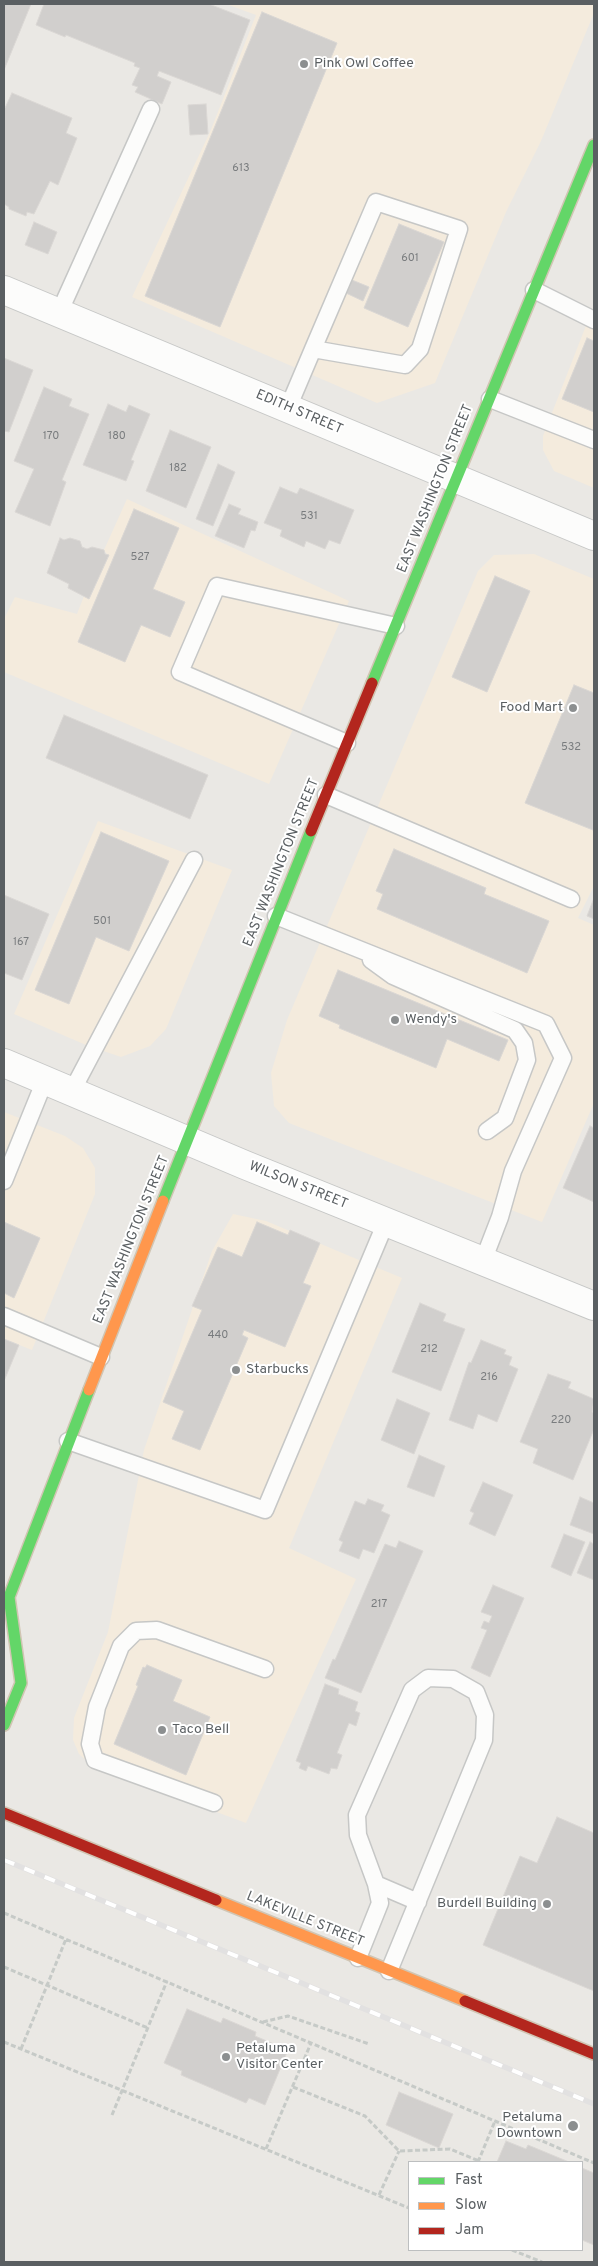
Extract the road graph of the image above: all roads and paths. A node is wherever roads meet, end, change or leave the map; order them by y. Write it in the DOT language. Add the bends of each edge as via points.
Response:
graph roads {
  1 [pos="151,109"];
  2 [pos="594,145"];
  3 [pos="4,290"];
  4 [pos="534,290"];
  5 [pos="59,313"];
  6 [pos="594,320"];
  7 [pos="313,349"];
  8 [pos="490,398"];
  9 [pos="288,408"];
  10 [pos="594,440"];
  11 [pos="457,479"];
  12 [pos="594,536"];
  13 [pos="396,626"];
  14 [pos="347,743"];
  15 [pos="326,795"];
  16 [pos="194,860"];
  17 [pos="571,899"];
  18 [pos="276,916"];
  19 [pos="353,946"];
  20 [pos="4,1062"];
  21 [pos="45,1080"];
  22 [pos="72,1091"];
  23 [pos="487,1131"];
  24 [pos="187,1140"];
  25 [pos="4,1181"];
  26 [pos="386,1222"];
  27 [pos="483,1261"];
  28 [pos="594,1306"];
  29 [pos="4,1316"];
  30 [pos="101,1357"];
  31 [pos="68,1441"];
  32 [pos="6,1599"];
  33 [pos="265,1669"];
  34 [pos="4,1725"];
  35 [pos="214,1803"];
  36 [pos="4,1813"];
  37 [pos="376,1884"];
  38 [pos="418,1902"];
  39 [pos="4,1913"];
  40 [pos="66,1939"];
  41 [pos="358,1958"];
  42 [pos="4,1967"];
  43 [pos="390,1970"];
  44 [pos="166,1982"];
  45 [pos="47,1986"];
  46 [pos="263,2022"];
  47 [pos="148,2028"];
  48 [pos="4,2042"];
  49 [pos="311,2043"];
  50 [pos="369,2044"];
  51 [pos="21,2049"];
  52 [pos="594,2054"];
  53 [pos="293,2086"];
  54 [pos="122,2090"];
  55 [pos="112,2115"];
  56 [pos="495,2121"];
  57 [pos="266,2149"];
  58 [pos="399,2151"];
  59 [pos="476,2161"];
  60 [pos="478,2161"];
  61 [pos="594,2163"];
  62 [pos="379,2195"];
  63 [pos="408,2208"];
  64 [pos="514,2251"];
  65 [pos="542,2262"];
  1 -- 5 [label="lane"];
  2 -- 4 [label="main road, EAST WASHINGTON STREET"];
  3 -- 5 [label="street, EDITH STREET"];
  4 -- 6 [label="lane"];
  4 -- 8 [label="main road, EAST WASHINGTON STREET"];
  5 -- 9 [label="street, EDITH STREET"];
  7 -- 7 [label="lane" via="376,202 459,229 420,349 405,365"];
  7 -- 9 [label="lane"];
  8 -- 10 [label="lane"];
  8 -- 11 [label="main road, EAST WASHINGTON STREET"];
  9 -- 11 [label="street, EDITH STREET"];
  11 -- 12 [label="street, EDITH STREET"];
  11 -- 13 [label="main road, EAST WASHINGTON STREET"];
  13 -- 14 [label="main road, EAST WASHINGTON STREET"];
  13 -- 14 [label="lane" via="217,586 180,672"];
  14 -- 15 [label="main road, EAST WASHINGTON STREET"];
  15 -- 17 [label="lane"];
  15 -- 18 [label="main road, EAST WASHINGTON STREET"];
  16 -- 22 [label="lane"];
  18 -- 19 [label="lane"];
  18 -- 24 [label="main road, EAST WASHINGTON STREET"];
  19 -- 23 [label="lane" via="393,976 515,1030 524,1043 527,1060 505,1118"];
  19 -- 27 [label="lane" via="546,1024 563,1058 513,1171"];
  20 -- 21 [label="street, WILSON STREET"];
  21 -- 22 [label="street, WILSON STREET"];
  21 -- 25 [label="lane"];
  22 -- 24 [label="street, WILSON STREET"];
  24 -- 26 [label="street, WILSON STREET"];
  24 -- 30 [label="main road, EAST WASHINGTON STREET"];
  26 -- 27 [label="street, WILSON STREET"];
  26 -- 31 [label="lane" via="265,1510"];
  27 -- 28 [label="street, WILSON STREET"];
  29 -- 30 [label="lane"];
  30 -- 31 [label="main road, EAST WASHINGTON STREET"];
  31 -- 32 [label="main road, EAST WASHINGTON STREET"];
  32 -- 34 [label="main road, EAST WASHINGTON STREET" via="21,1683"];
  33 -- 35 [label="lane" via="157,1630 136,1631 121,1646 97,1707 90,1744 96,1760"];
  36 -- 41 [label="main road, LAKEVILLE STREET"];
  37 -- 38 [label="lane"];
  37 -- 38 [label="lane" via="358,1835 358,1815 412,1690 428,1678 453,1679 476,1692 485,1715 484,1740"];
  37 -- 41 [label="lane" via="380,1903"];
  38 -- 43 [label="lane"];
  39 -- 40 [label="path"];
  40 -- 44 [label="path"];
  40 -- 45 [label="path"];
  41 -- 43 [label="main road, LAKEVILLE STREET"];
  42 -- 45 [label="path"];
  43 -- 52 [label="main road, LAKEVILLE STREET"];
  44 -- 46 [label="path"];
  44 -- 47 [label="path"];
  45 -- 47 [label="path"];
  45 -- 51 [label="path"];
  46 -- 49 [label="path"];
  46 -- 50 [label="path" via="288,2016"];
  47 -- 54 [label="path"];
  48 -- 51 [label="path"];
  49 -- 53 [label="path"];
  49 -- 56 [label="path"];
  51 -- 54 [label="path"];
  53 -- 57 [label="path"];
  53 -- 58 [label="path" via="365,2116"];
  54 -- 55 [label="path"];
  54 -- 57 [label="path"];
  56 -- 60 [label="path"];
  56 -- 61 [label="path"];
  57 -- 62 [label="path"];
  58 -- 59 [label="path" via="450,2149"];
  58 -- 62 [label="path"];
  62 -- 63 [label="path"];
  64 -- 65 [label="path"];
}
